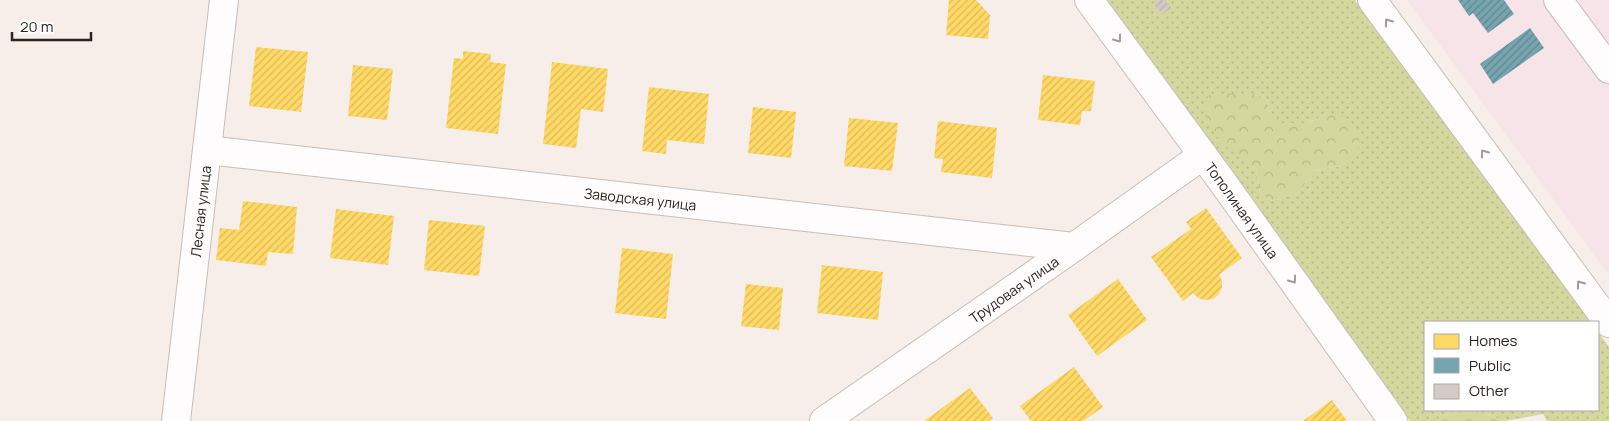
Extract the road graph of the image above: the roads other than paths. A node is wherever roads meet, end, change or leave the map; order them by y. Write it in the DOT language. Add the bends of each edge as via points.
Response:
graph roads {
  1 [pos="224,0"];
  2 [pos="1089,0"];
  3 [pos="1372,0"];
  4 [pos="1558,0"];
  5 [pos="1609,69"];
  6 [pos="207,150"];
  7 [pos="1203,155"];
  8 [pos="1074,248"];
  9 [pos="1609,323"];
  10 [pos="176,421"];
  11 [pos="824,421"];
  12 [pos="1393,421"];
  1 -- 6 [label="street, Лесная улица"];
  2 -- 7 [label="street, Тополиная улица, one-way"];
  9 -- 3 [label="street, one-way"];
  4 -- 5 [label="street"];
  6 -- 8 [label="street, Заводская улица"];
  6 -- 10 [label="street, Лесная улица"];
  7 -- 8 [label="street, Трудовая улица"];
  7 -- 12 [label="street, Тополиная улица, one-way"];
  8 -- 11 [label="street, Трудовая улица"];
}
